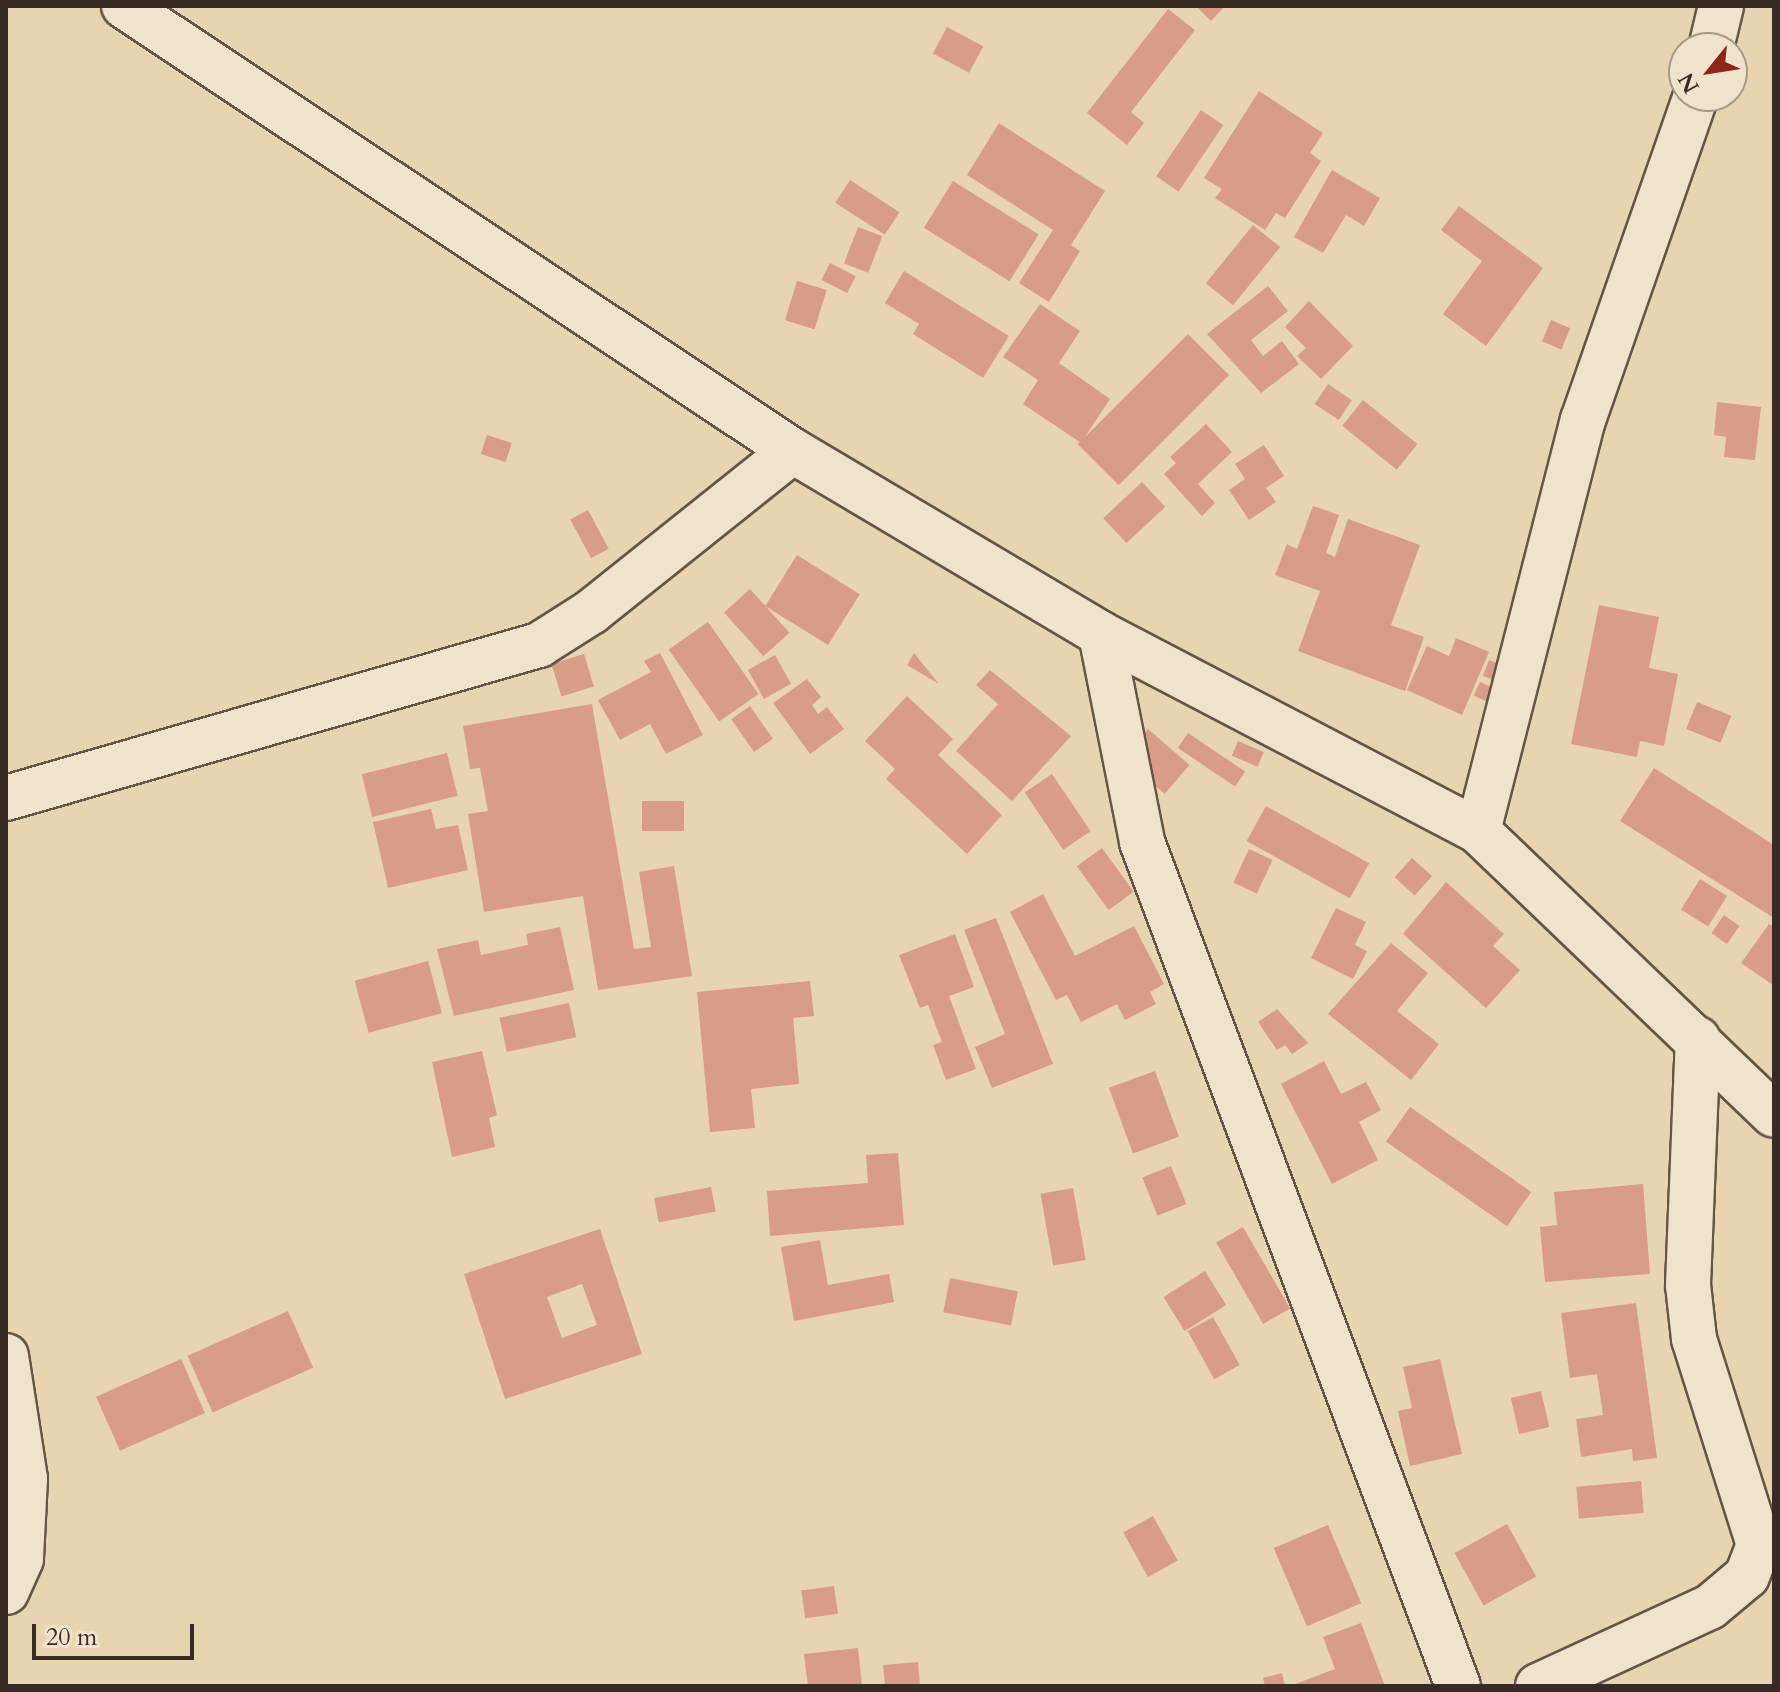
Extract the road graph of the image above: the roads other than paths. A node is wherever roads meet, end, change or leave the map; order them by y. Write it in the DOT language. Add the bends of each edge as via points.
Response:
graph roads {
  1 [pos="124,6"];
  2 [pos="1721,6"];
  3 [pos="1715,32"];
  4 [pos="1690,112"];
  5 [pos="793,451"];
  6 [pos="1101,634"];
  7 [pos="6,798"];
  8 [pos="1478,831"];
  9 [pos="1698,1039"];
  10 [pos="1774,1115"];
  11 [pos="6,1356"];
  12 [pos="6,1592"];
  13 [pos="1458,1686"];
  14 [pos="1538,1686"];
  1 -- 5 [label="street"];
  2 -- 3 [label="street"];
  4 -- 8 [label="street" via="1583,420"];
  5 -- 6 [label="street"];
  5 -- 7 [label="street" via="591,612 539,645"];
  6 -- 8 [label="street"];
  6 -- 13 [label="street" via="1142,842"];
  8 -- 9 [label="street"];
  9 -- 10 [label="street"];
  9 -- 14 [label="street" via="1688,1285 1694,1339 1759,1545 1747,1576 1710,1607"];
  11 -- 12 [label="street" via="25,1479 21,1559"];
}
